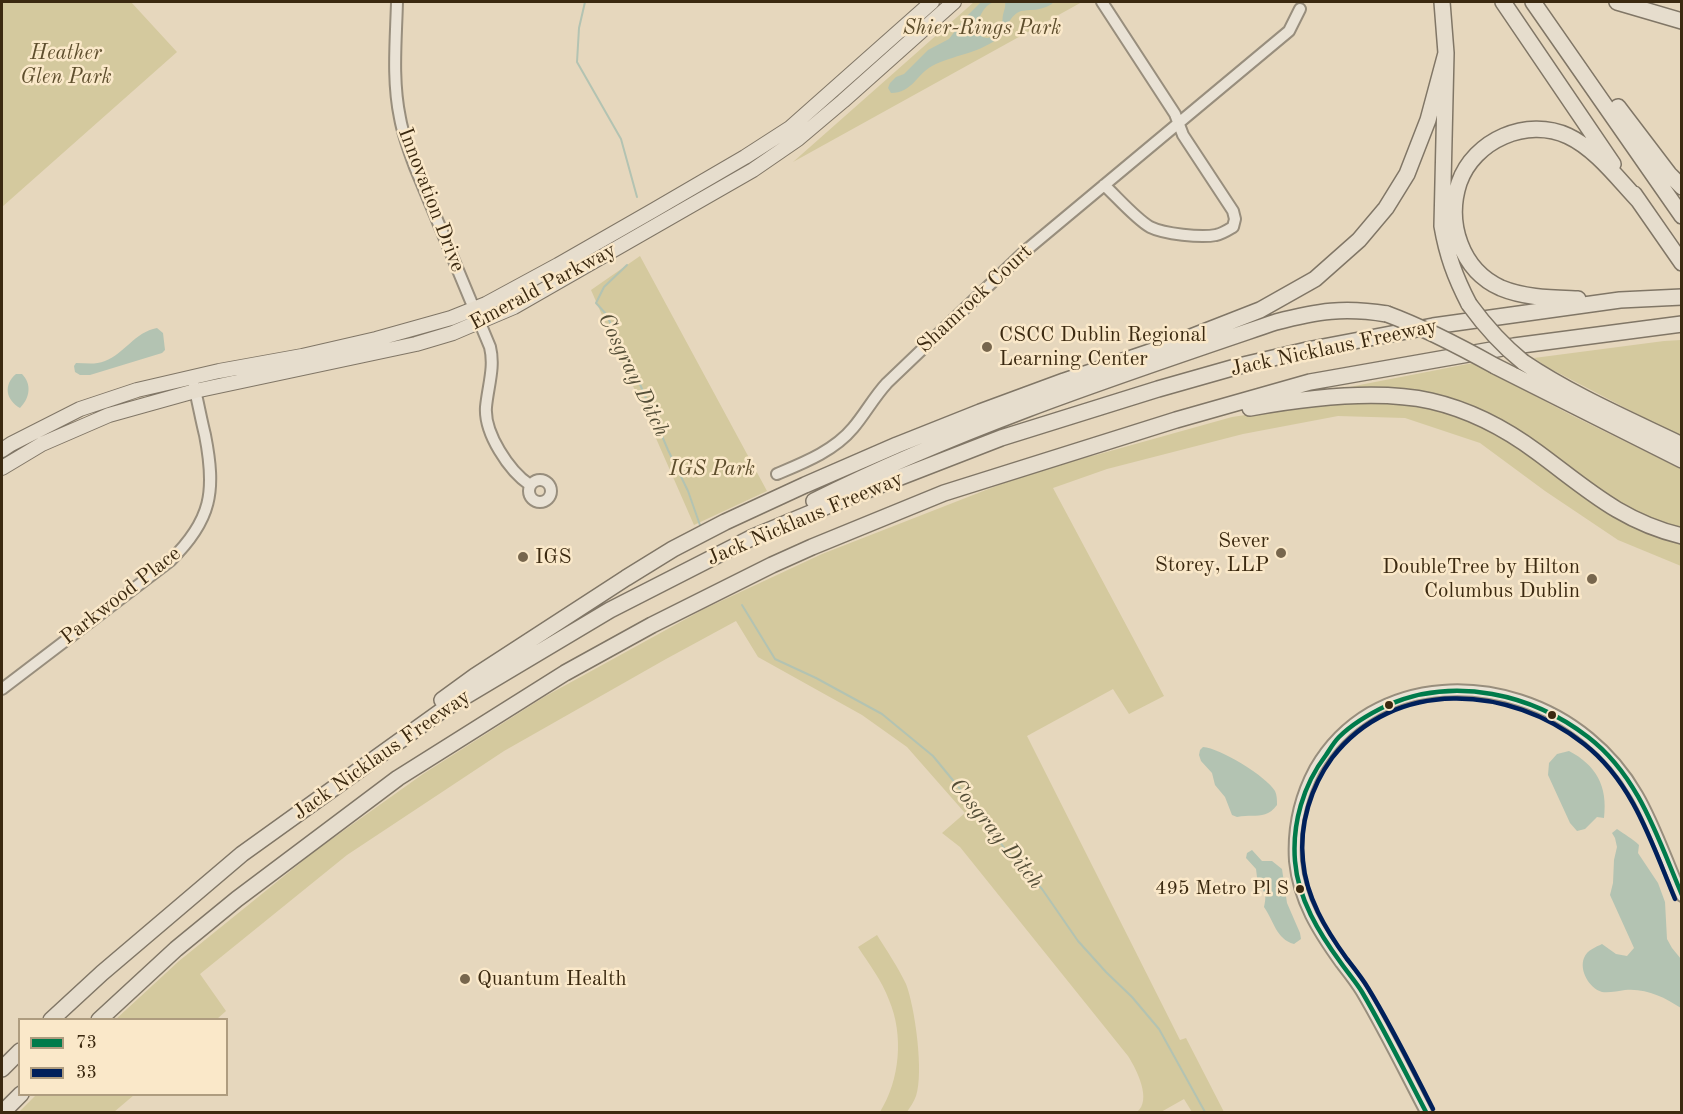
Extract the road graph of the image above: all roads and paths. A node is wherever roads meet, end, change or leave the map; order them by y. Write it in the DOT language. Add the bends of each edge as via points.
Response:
graph roads {
  1 [pos="397,2"];
  2 [pos="932,2"];
  3 [pos="954,2"];
  4 [pos="1102,2"];
  5 [pos="1442,2"];
  6 [pos="1503,2"];
  7 [pos="1535,2"];
  8 [pos="1617,2"];
  9 [pos="1300,9"];
  10 [pos="1682,21"];
  11 [pos="1446,52"];
  12 [pos="1178,124"];
  13 [pos="1104,185"];
  14 [pos="1682,187"];
  15 [pos="1639,201"];
  16 [pos="1682,216"];
  17 [pos="1678,257"];
  18 [pos="1682,297"];
  19 [pos="1620,300"];
  20 [pos="476,316"];
  21 [pos="1682,324"];
  22 [pos="194,384"];
  23 [pos="1159,425"];
  24 [pos="1682,445"];
  25 [pos="2,450"];
  26 [pos="1682,460"];
  27 [pos="2,468"];
  28 [pos="777,474"];
  29 [pos="530,485"];
  30 [pos="1682,536"];
  31 [pos="695,566"];
  32 [pos="2,689"];
  33 [pos="242,854"];
  34 [pos="1682,896"];
  35 [pos="53,1018"];
  36 [pos="101,1018"];
  37 [pos="18,1053"];
  38 [pos="2,1069"];
  39 [pos="20,1096"];
  40 [pos="3,1113"];
  41 [pos="1426,1113"];
  1 -- 20 [label="street, Innovation Drive" via="397,98 405,140"];
  2 -- 20 [label="main road, Emerald Parkway" via="790,128"];
  3 -- 20 [label="main road, Emerald Parkway" via="798,139 753,170 514,307"];
  4 -- 12 [label="street"];
  5 -- 11 [label="highway"];
  6 -- 15 [label="highway"];
  7 -- 14 [label="highway"];
  7 -- 16 [label="highway"];
  8 -- 10 [label="highway"];
  9 -- 12 [label="street, Shamrock Court" via="1289,31"];
  11 -- 24 [label="highway, bridge" via="1442,226 1456,280 1469,304 1504,347 1549,380"];
  11 -- 33 [label="highway" via="1428,120 1407,174 1386,208 1359,240 1315,279 1260,310 897,445 673,549 475,676 364,756"];
  12 -- 13 [label="street, Shamrock Court"];
  12 -- 13 [label="street" via="1233,211 1233,227 1217,235 1199,235 1150,227"];
  13 -- 28 [label="street, Shamrock Court" via="1024,252 886,382 851,431 809,460"];
  15 -- 17 [label="highway"];
  15 -- 19 [label="highway" via="1587,149 1568,136 1526,129 1507,134 1472,160 1454,204 1461,248 1483,277 1500,287 1538,297"];
  18 -- 19 [label="highway, Jack Nicklaus Freeway"];
  19 -- 31 [label="highway, Jack Nicklaus Freeway" via="1433,326 1239,366 979,447 753,537"];
  20 -- 22 [label="main road, Emerald Parkway"];
  20 -- 29 [label="street, Innovation Drive" via="493,359 487,422 512,470"];
  21 -- 23 [label="highway, Jack Nicklaus Freeway" via="1514,346 1310,382"];
  22 -- 25 [label="main road, Emerald Parkway" via="137,390 80,409"];
  22 -- 27 [label="main road, Emerald Parkway" via="42,444"];
  22 -- 32 [label="street, Parkwood Place" via="211,485 205,514 190,540 170,561"];
  23 -- 30 [label="highway" via="1265,405 1342,396 1390,395 1431,401 1468,412 1500,428 1615,510"];
  23 -- 36 [label="highway, Jack Nicklaus Freeway" via="944,493 864,525 772,565 565,673 398,778 237,899"];
  26 -- 31 [label="highway, bridge" via="1417,325 1387,314 1335,310 1276,322 1068,393 903,459 764,526"];
  31 -- 33 [label="highway, Jack Nicklaus Freeway" via="610,610 444,709"];
  33 -- 35 [label="highway, Jack Nicklaus Freeway"];
  34 -- 41 [label="street" via="1632,785 1600,747 1553,713 1517,699 1455,690 1415,694 1361,717 1327,751 1309,780 1297,817 1295,861 1300,891 1315,924 1360,989"];
  37 -- 38 [label="highway"];
  39 -- 40 [label="highway"];
}
